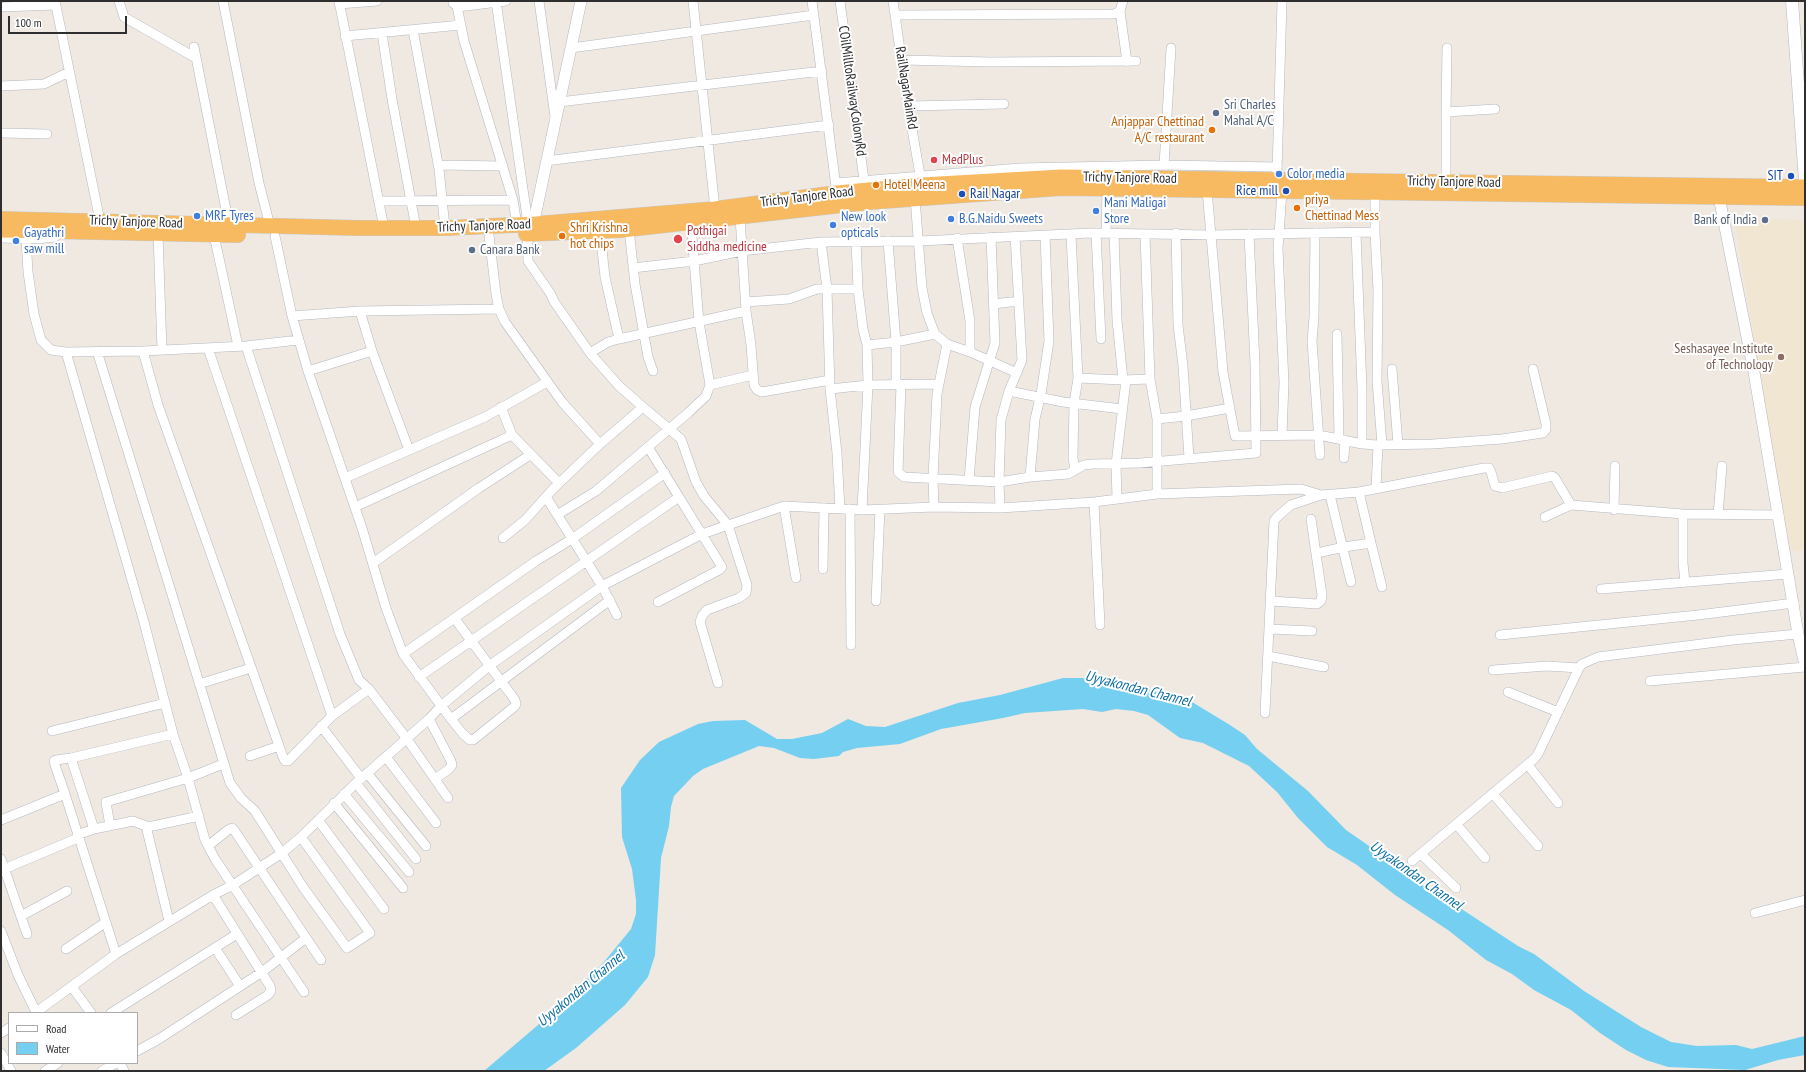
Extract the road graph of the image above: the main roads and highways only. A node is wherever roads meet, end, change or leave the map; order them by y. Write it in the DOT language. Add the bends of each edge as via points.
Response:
graph roads {
  1 [pos="1792,1"];
  2 [pos="1279,179"];
  3 [pos="1805,181"];
  4 [pos="1805,187"];
  5 [pos="1805,198"];
  6 [pos="1,219"];
  7 [pos="527,228"];
  8 [pos="1,230"];
  9 [pos="272,231"];
  1 -- 3 [label="main road"];
  2 -- 4 [label="highway, Trichy Tanjore Road"];
  2 -- 5 [label="highway, Trichy Tanjore Road" via="1375,192"];
  2 -- 7 [label="highway, Trichy Tanjore Road" via="1207,190 1061,188 915,198 600,231"];
  2 -- 7 [label="highway, Trichy Tanjore Road" via="1061,177 836,188 715,209"];
  6 -- 9 [label="highway, Trichy Tanjore Road" via="229,225"];
  7 -- 9 [label="highway, Trichy Tanjore Road"];
  7 -- 9 [label="highway, Trichy Tanjore Road" via="489,235 360,238"];
  8 -- 9 [label="highway, Trichy Tanjore Road" via="214,235"];
}
